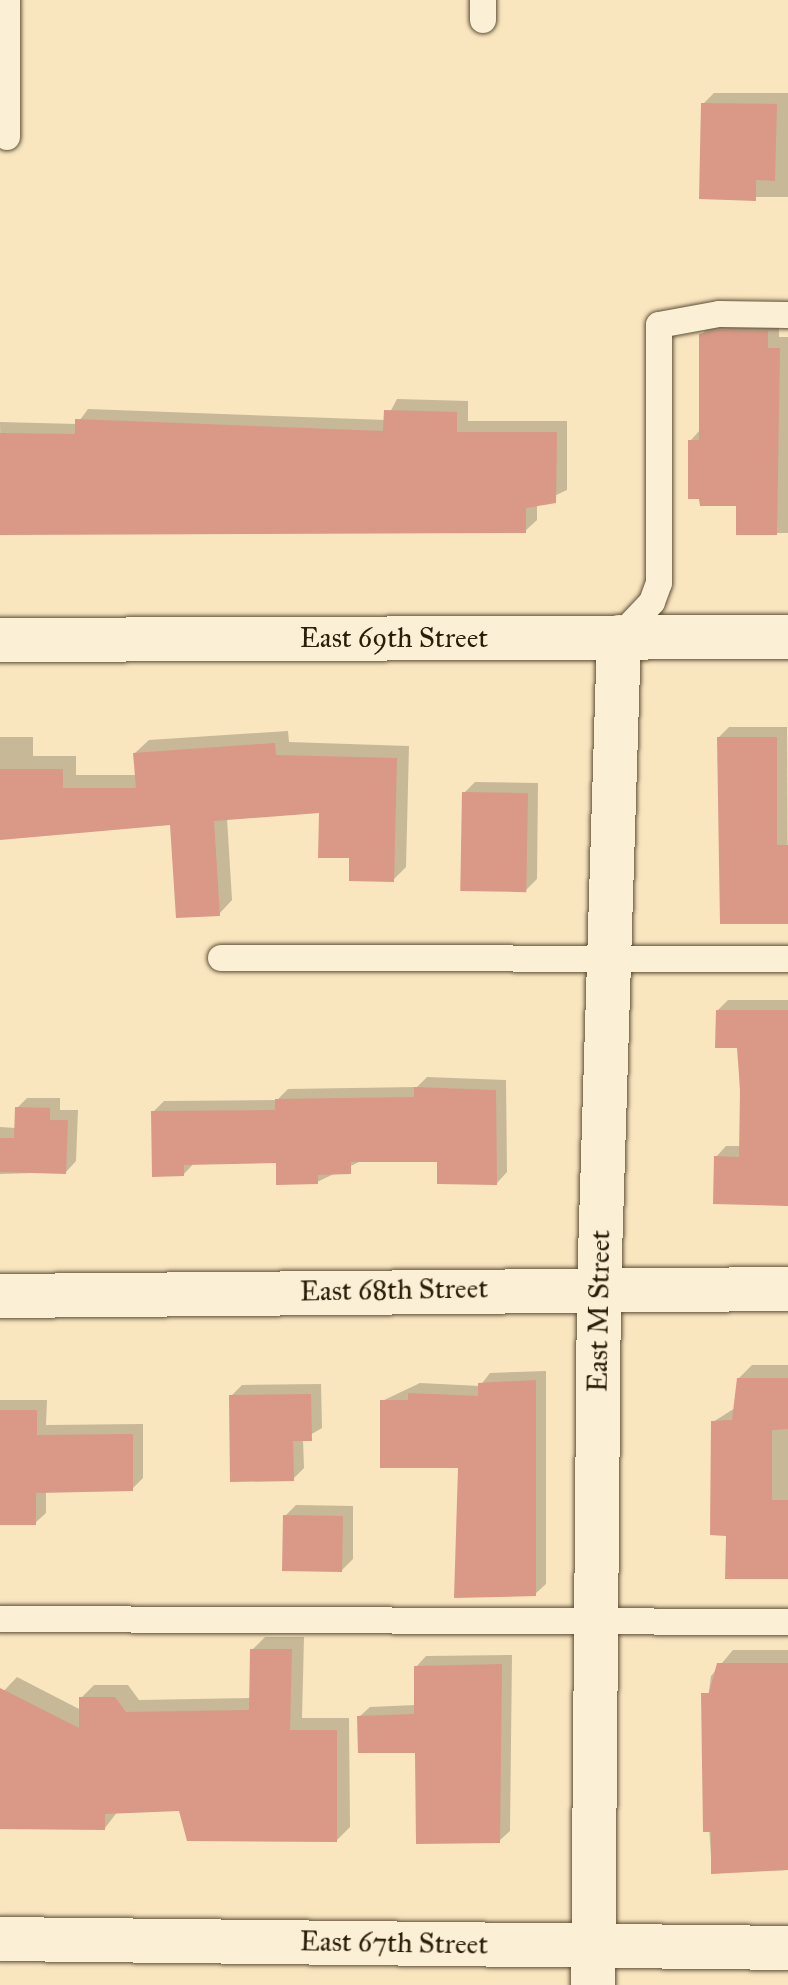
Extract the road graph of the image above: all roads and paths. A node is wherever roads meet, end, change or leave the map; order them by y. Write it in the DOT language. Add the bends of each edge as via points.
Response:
graph roads {
  1 [pos="7,0"];
  2 [pos="7,137"];
  3 [pos="788,315"];
  4 [pos="619,637"];
  5 [pos="788,637"];
  6 [pos="0,640"];
  7 [pos="221,958"];
  8 [pos="609,959"];
  9 [pos="788,959"];
  10 [pos="599,1287"];
  11 [pos="788,1289"];
  12 [pos="0,1296"];
  13 [pos="0,1619"];
  14 [pos="596,1622"];
  15 [pos="788,1622"];
  16 [pos="0,1939"];
  17 [pos="788,1948"];
  18 [pos="594,1965"];
  1 -- 2 [label="lane"];
  3 -- 4 [label="lane" via="719,314 659,325 659,583 652,602"];
  4 -- 5 [label="street, East 69th Street"];
  4 -- 6 [label="street, East 69th Street"];
  4 -- 8 [label="street, East M Street"];
  7 -- 8 [label="lane"];
  8 -- 9 [label="lane"];
  8 -- 10 [label="street, East M Street"];
  10 -- 11 [label="street, East 68th Street"];
  10 -- 12 [label="street, East 68th Street"];
  10 -- 14 [label="street, East M Street"];
  13 -- 14 [label="lane"];
  14 -- 15 [label="lane"];
  14 -- 18 [label="street, East M Street"];
  16 -- 18 [label="street, East 67th Street"];
  17 -- 18 [label="street, East 67th Street"];
}
